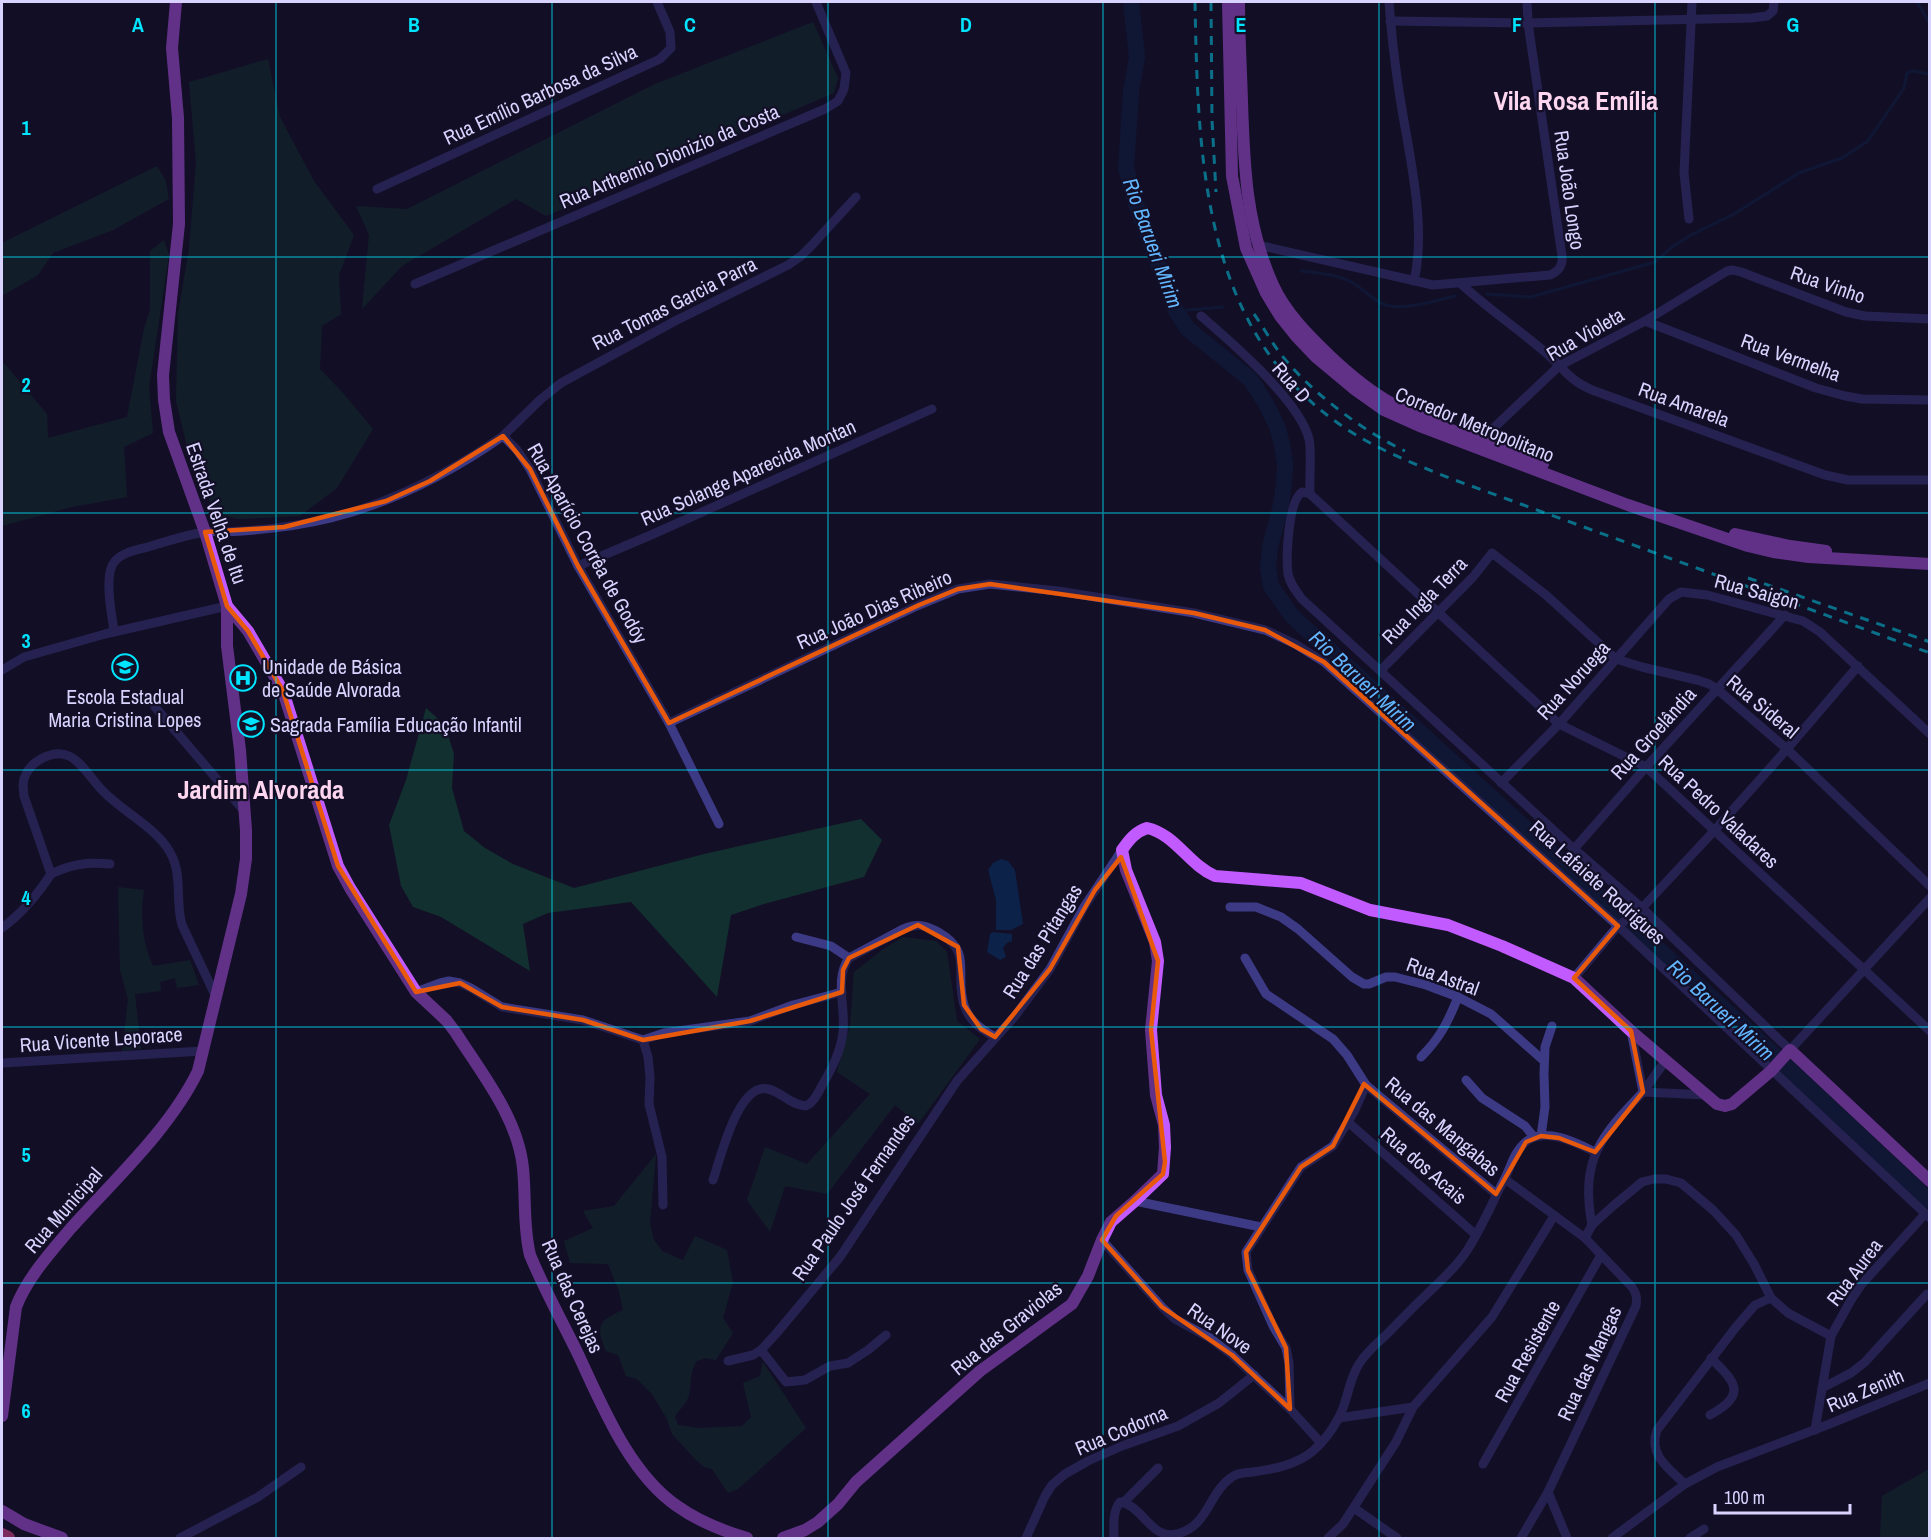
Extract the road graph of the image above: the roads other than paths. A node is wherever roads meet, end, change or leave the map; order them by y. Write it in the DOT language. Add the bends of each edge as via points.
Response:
graph roads {
  1 [pos="176,2"];
  2 [pos="657,2"];
  3 [pos="816,2"];
  4 [pos="1228,2"];
  5 [pos="1239,2"];
  6 [pos="1389,2"];
  7 [pos="1527,2"];
  8 [pos="1692,2"];
  9 [pos="1774,6"];
  10 [pos="1692,20"];
  11 [pos="1390,21"];
  12 [pos="1528,23"];
  13 [pos="1233,180"];
  14 [pos="377,189"];
  15 [pos="856,197"];
  16 [pos="1689,219"];
  17 [pos="1258,245"];
  18 [pos="1719,275"];
  19 [pos="1414,281"];
  20 [pos="1461,283"];
  21 [pos="415,284"];
  22 [pos="1201,316"];
  23 [pos="1929,319"];
  24 [pos="1645,321"];
  25 [pos="1559,366"];
  26 [pos="1929,400"];
  27 [pos="932,410"];
  28 [pos="503,436"];
  29 [pos="1481,440"];
  30 [pos="1929,480"];
  31 [pos="1310,494"];
  32 [pos="205,532"];
  33 [pos="1492,552"];
  34 [pos="1929,556"];
  35 [pos="1929,564"];
  36 [pos="578,566"];
  37 [pos="1669,599"];
  38 [pos="227,606"];
  39 [pos="1438,612"];
  40 [pos="1785,615"];
  41 [pos="1247,627"];
  42 [pos="114,632"];
  43 [pos="1616,659"];
  44 [pos="1858,666"];
  45 [pos="2,670"];
  46 [pos="1381,670"];
  47 [pos="1717,689"];
  48 [pos="155,707"];
  49 [pos="669,723"];
  50 [pos="1559,724"];
  51 [pos="1929,734"];
  52 [pos="1788,749"];
  53 [pos="1646,767"];
  54 [pos="1502,783"];
  55 [pos="245,812"];
  56 [pos="720,824"];
  57 [pos="1714,831"];
  58 [pos="1574,849"];
  59 [pos="1122,850"];
  60 [pos="110,864"];
  61 [pos="51,874"];
  62 [pos="1929,886"];
  63 [pos="1929,898"];
  64 [pos="1230,907"];
  65 [pos="1639,910"];
  66 [pos="1621,924"];
  67 [pos="2,928"];
  68 [pos="796,937"];
  69 [pos="849,958"];
  70 [pos="1245,958"];
  71 [pos="1863,969"];
  72 [pos="1574,978"];
  73 [pos="416,992"];
  74 [pos="842,992"];
  75 [pos="216,997"];
  76 [pos="1458,998"];
  77 [pos="1552,1026"];
  78 [pos="1631,1031"];
  79 [pos="1929,1031"];
  80 [pos="995,1037"];
  81 [pos="643,1040"];
  82 [pos="203,1050"];
  83 [pos="1788,1052"];
  84 [pos="1421,1057"];
  85 [pos="1666,1060"];
  86 [pos="1544,1061"];
  87 [pos="2,1063"];
  88 [pos="1773,1068"];
  89 [pos="1466,1080"];
  90 [pos="1366,1085"];
  91 [pos="1643,1092"];
  92 [pos="1707,1095"];
  93 [pos="1348,1122"];
  94 [pos="1538,1136"];
  95 [pos="1595,1152"];
  96 [pos="1505,1179"];
  97 [pos="713,1180"];
  98 [pos="1929,1181"];
  99 [pos="1496,1194"];
  100 [pos="1136,1202"];
  101 [pos="663,1205"];
  102 [pos="1554,1216"];
  103 [pos="1927,1216"];
  104 [pos="1593,1226"];
  105 [pos="1262,1227"];
  106 [pos="1476,1235"];
  107 [pos="1585,1238"];
  108 [pos="1102,1240"];
  109 [pos="1601,1255"];
  110 [pos="1927,1294"];
  111 [pos="1772,1298"];
  112 [pos="886,1335"];
  113 [pos="1831,1336"];
  114 [pos="761,1350"];
  115 [pos="1711,1358"];
  116 [pos="728,1361"];
  117 [pos="1254,1375"];
  118 [pos="1929,1383"];
  119 [pos="1822,1388"];
  120 [pos="1413,1407"];
  121 [pos="1290,1409"];
  122 [pos="1710,1415"];
  123 [pos="2,1416"];
  124 [pos="1339,1418"];
  125 [pos="1815,1430"];
  126 [pos="1321,1443"];
  127 [pos="1483,1464"];
  128 [pos="301,1467"];
  129 [pos="1158,1468"];
  130 [pos="1685,1484"];
  131 [pos="1548,1492"];
  132 [pos="1124,1503"];
  133 [pos="1353,1508"];
  134 [pos="2,1511"];
  135 [pos="1704,1529"];
  136 [pos="2,1536"];
  137 [pos="8,1539"];
  138 [pos="62,1539"];
  139 [pos="180,1539"];
  140 [pos="747,1539"];
  141 [pos="783,1539"];
  142 [pos="1026,1539"];
  143 [pos="1114,1539"];
  144 [pos="1328,1539"];
  145 [pos="1397,1539"];
  146 [pos="1521,1539"];
  147 [pos="1567,1539"];
  148 [pos="1612,1539"];
  149 [pos="1690,1539"];
  1 -- 32 [label="main road, Estrada Velha de Itu" via="172,48 178,118 179,224 164,400 176,455"];
  2 -- 14 [label="street, Rua Emílio Barbosa da Silva" via="671,40 671,48 660,59"];
  3 -- 21 [label="street, Rua Arthemio Dionizio da Costa" via="846,73 838,101"];
  4 -- 13 [label="main road, Corredor Metropolitano"];
  5 -- 17 [label="main road" via="1244,154 1248,204"];
  6 -- 11 [label="street"];
  7 -- 12 [label="street, Rua João Longo"];
  8 -- 10 [label="street"];
  9 -- 10 [label="street" via="1767,16"];
  10 -- 12 [label="street"];
  10 -- 16 [label="street" via="1684,173"];
  11 -- 12 [label="street"];
  11 -- 19 [label="street" via="1418,224"];
  12 -- 20 [label="street, Rua João Longo" via="1562,265 1555,273"];
  13 -- 17 [label="main road" via="1251,240"];
  13 -- 35 [label="main road, Corredor Metropolitano" via="1246,248 1280,316 1317,358 1384,410 1481,450 1748,546 1809,557"];
  15 -- 28 [label="street, Rua Tomas Garcia Parra" via="788,265 561,383"];
  17 -- 19 [label="street"];
  17 -- 29 [label="main road" via="1274,286 1299,324 1351,376 1391,403"];
  18 -- 23 [label="street, Rua Vinho" via="1733,270 1741,272 1865,316"];
  18 -- 24 [label="street, Rua Violeta"];
  19 -- 20 [label="street" via="1433,285"];
  20 -- 25 [label="street, Rua Amarela"];
  22 -- 31 [label="street, Rua D" via="1281,393 1301,419 1309,440"];
  24 -- 25 [label="street, Rua Violeta"];
  24 -- 26 [label="street, Rua Vermelha" via="1816,388 1881,400"];
  25 -- 29 [label="street, Rua Violeta"];
  25 -- 30 [label="street, Rua Amarela" via="1578,384 1592,390 1826,475 1848,480"];
  27 -- 36 [label="street, Rua Solange Aparecida Montan"];
  28 -- 32 [label="street, Rua Aparício Corrêa de Godóy" via="430,481 375,504 284,527"];
  28 -- 36 [label="street, Rua Aparício Corrêa de Godóy" via="530,469"];
  29 -- 34 [label="main road" via="1659,509 1751,538 1816,549"];
  31 -- 39 [label="street, Rua Pedro Valadares"];
  31 -- 46 [label="street, Rua Lafaiete Rodrigues" via="1300,493 1293,508 1288,575 1302,598"];
  32 -- 38 [label="main road, Estrada Velha de Itu"];
  32 -- 42 [label="street, Rua Aparício Corrêa de Godóy" via="133,551 113,562 109,585"];
  33 -- 39 [label="street, Rua Ingla Terra"];
  33 -- 43 [label="street, Rua Sideral"];
  36 -- 49 [label="street, Rua Aparício Corrêa de Godóy"];
  37 -- 40 [label="street, Rua Saigon" via="1681,592 1707,595"];
  37 -- 43 [label="street, Rua Noruega"];
  38 -- 42 [label="street"];
  38 -- 55 [label="main road, Rua Municipal" via="227,646"];
  38 -- 73 [label="main road, Estrada Velha de Itu" via="248,630 283,691 338,866"];
  39 -- 46 [label="street, Rua Ingla Terra"];
  39 -- 50 [label="street, Rua Pedro Valadares"];
  40 -- 44 [label="street, Rua Saigon" via="1820,632"];
  40 -- 47 [label="street, Rua Groelândia"];
  41 -- 49 [label="street, Rua João Dias Ribeiro" via="1194,613 1058,591 975,585 919,605"];
  41 -- 66 [label="street, Rua Lafaiete Rodrigues" via="1265,630 1324,662"];
  42 -- 45 [label="street" via="24,657"];
  43 -- 47 [label="street, Rua Sideral"];
  43 -- 50 [label="street, Rua Noruega"];
  44 -- 51 [label="street, Rua Saigon"];
  44 -- 52 [label="street"];
  46 -- 54 [label="street, Rua Lafaiete Rodrigues"];
  47 -- 52 [label="street, Rua Sideral"];
  47 -- 53 [label="street, Rua Groelândia"];
  48 -- 55 [label="street"];
  49 -- 56 [label="street, Rua Aparício Corrêa de Godóy"];
  50 -- 53 [label="street, Rua Pedro Valadares"];
  50 -- 54 [label="street, Rua Noruega"];
  52 -- 57 [label="street"];
  52 -- 62 [label="street, Rua Sideral"];
  53 -- 57 [label="street, Rua Pedro Valadares"];
  53 -- 58 [label="street, Rua Groelândia"];
  54 -- 58 [label="street, Rua Lafaiete Rodrigues"];
  55 -- 75 [label="main road, Rua Municipal" via="246,859 241,894"];
  57 -- 65 [label="street"];
  57 -- 71 [label="street, Rua Pedro Valadares"];
  58 -- 65 [label="street, Rua Lafaiete Rodrigues"];
  59 -- 72 [label="main road" via="1140,830 1154,829 1215,876 1301,883 1370,910 1448,925"];
  59 -- 80 [label="street, Rua das Pitangas" via="1050,969"];
  59 -- 100 [label="main road, Rua das Graviolas" via="1155,942 1158,961 1151,1030 1165,1162 1163,1174"];
  60 -- 61 [label="street" via="69,866"];
  61 -- 67 [label="street"];
  61 -- 75 [label="street" via="22,784 25,774 40,760 65,754 166,845 178,872 182,925"];
  63 -- 71 [label="street"];
  64 -- 76 [label="street, Rua Astral" via="1256,907 1281,917 1364,984 1395,976"];
  65 -- 66 [label="street"];
  65 -- 83 [label="street, Rua Lafaiete Rodrigues"];
  66 -- 72 [label="street"];
  66 -- 88 [label="street, Rua Lafaiete Rodrigues"];
  68 -- 69 [label="street" via="831,945"];
  69 -- 74 [label="street" via="843,970"];
  69 -- 80 [label="street" via="912,925 928,926 958,947 964,1005 981,1029"];
  70 -- 90 [label="street, Rua das Mangabas" via="1266,994 1333,1039"];
  71 -- 79 [label="street, Rua Pedro Valadares"];
  71 -- 83 [label="street"];
  72 -- 78 [label="main road"];
  73 -- 81 [label="street" via="449,981 460,983 502,1007 583,1020"];
  73 -- 140 [label="main road, Rua das Cerejas" via="447,1021 505,1113 523,1168 525,1238 530,1256 628,1451 650,1481 676,1505 701,1521"];
  74 -- 81 [label="street" via="750,1021"];
  74 -- 97 [label="street" via="839,1051 814,1099 800,1106 767,1089 749,1096 736,1113"];
  75 -- 82 [label="main road, Rua Municipal"];
  76 -- 84 [label="street" via="1446,1026"];
  76 -- 86 [label="street, Rua Astral" via="1491,1014"];
  77 -- 86 [label="street"];
  78 -- 85 [label="main road"];
  78 -- 91 [label="street"];
  80 -- 114 [label="street, Rua Paulo José Fernandes" via="950,1092 840,1257"];
  81 -- 101 [label="street" via="650,1077 649,1104 662,1157"];
  82 -- 87 [label="street, Rua Vicente Leporace"];
  82 -- 123 [label="main road, Rua Municipal" via="193,1082 170,1117 59,1243 23,1291 16,1307"];
  83 -- 88 [label="main road"];
  83 -- 98 [label="main road"];
  85 -- 91 [label="street"];
  85 -- 92 [label="main road"];
  86 -- 94 [label="street" via="1545,1107"];
  88 -- 92 [label="main road" via="1732,1104 1717,1104"];
  88 -- 103 [label="street, Rua Lafaiete Rodrigues"];
  89 -- 94 [label="street" via="1482,1098"];
  90 -- 93 [label="street, Rua das Mangabas"];
  90 -- 99 [label="street, Rua das Mangabas"];
  91 -- 92 [label="street"];
  91 -- 95 [label="street"];
  93 -- 105 [label="street, Rua das Mangabas" via="1333,1146 1301,1167"];
  93 -- 106 [label="street, Rua dos Acais"];
  94 -- 95 [label="street" via="1559,1138"];
  94 -- 96 [label="street" via="1519,1149"];
  95 -- 104 [label="street" via="1588,1189"];
  96 -- 99 [label="street"];
  96 -- 102 [label="street, Rua das Mangas"];
  99 -- 106 [label="street"];
  100 -- 105 [label="street"];
  100 -- 108 [label="main road, Rua das Graviolas" via="1111,1222"];
  102 -- 107 [label="street, Rua das Mangas"];
  102 -- 120 [label="street" via="1492,1317"];
  103 -- 113 [label="street, Rua Aurea" via="1861,1285"];
  104 -- 107 [label="street"];
  104 -- 111 [label="street" via="1642,1182 1666,1179 1681,1183 1737,1235"];
  105 -- 121 [label="street, Rua das Mangabas" via="1246,1252 1246,1261 1286,1347"];
  106 -- 124 [label="street" via="1456,1265 1360,1362"];
  107 -- 109 [label="street, Rua das Mangas"];
  108 -- 117 [label="street, Rua Nove" via="1162,1307 1210,1338"];
  108 -- 141 [label="main road, Rua das Graviolas" via="1072,1304 980,1371 856,1482 818,1522"];
  109 -- 127 [label="street, Rua Resistente"];
  109 -- 131 [label="street, Rua das Mangas" via="1632,1287 1636,1306"];
  110 -- 119 [label="street" via="1865,1362"];
  111 -- 113 [label="street" via="1788,1313"];
  111 -- 115 [label="street" via="1755,1305"];
  112 -- 114 [label="street" via="848,1363 830,1366 805,1380 786,1382"];
  113 -- 119 [label="street, Rua Aurea"];
  114 -- 116 [label="street, Rua Paulo José Fernandes"];
  115 -- 122 [label="street" via="1733,1382 1734,1389 1732,1399"];
  115 -- 130 [label="street" via="1654,1438 1657,1455"];
  117 -- 121 [label="street, Rua Nove"];
  117 -- 142 [label="street, Rua Codorna" via="1219,1403 1178,1426 1122,1446 1065,1474 1045,1496"];
  118 -- 125 [label="street, Rua Zenith"];
  119 -- 125 [label="street, Rua Aurea"];
  120 -- 124 [label="street"];
  120 -- 133 [label="street"];
  121 -- 126 [label="street, Rua Nove"];
  124 -- 126 [label="street"];
  125 -- 130 [label="street, Rua Zenith" via="1717,1467"];
  126 -- 132 [label="street" via="1293,1463 1234,1475 1200,1522 1175,1535 1158,1532"];
  128 -- 139 [label="street" via="258,1497"];
  129 -- 132 [label="street"];
  130 -- 148 [label="street, Rua Zenith"];
  131 -- 146 [label="street, Rua das Mangas"];
  131 -- 147 [label="street"];
  132 -- 143 [label="street" via="1120,1502 1115,1509"];
  133 -- 144 [label="street"];
  133 -- 145 [label="street"];
  134 -- 138 [label="main road"];
  135 -- 149 [label="street"];
  136 -- 137 [label="highway"];
}
